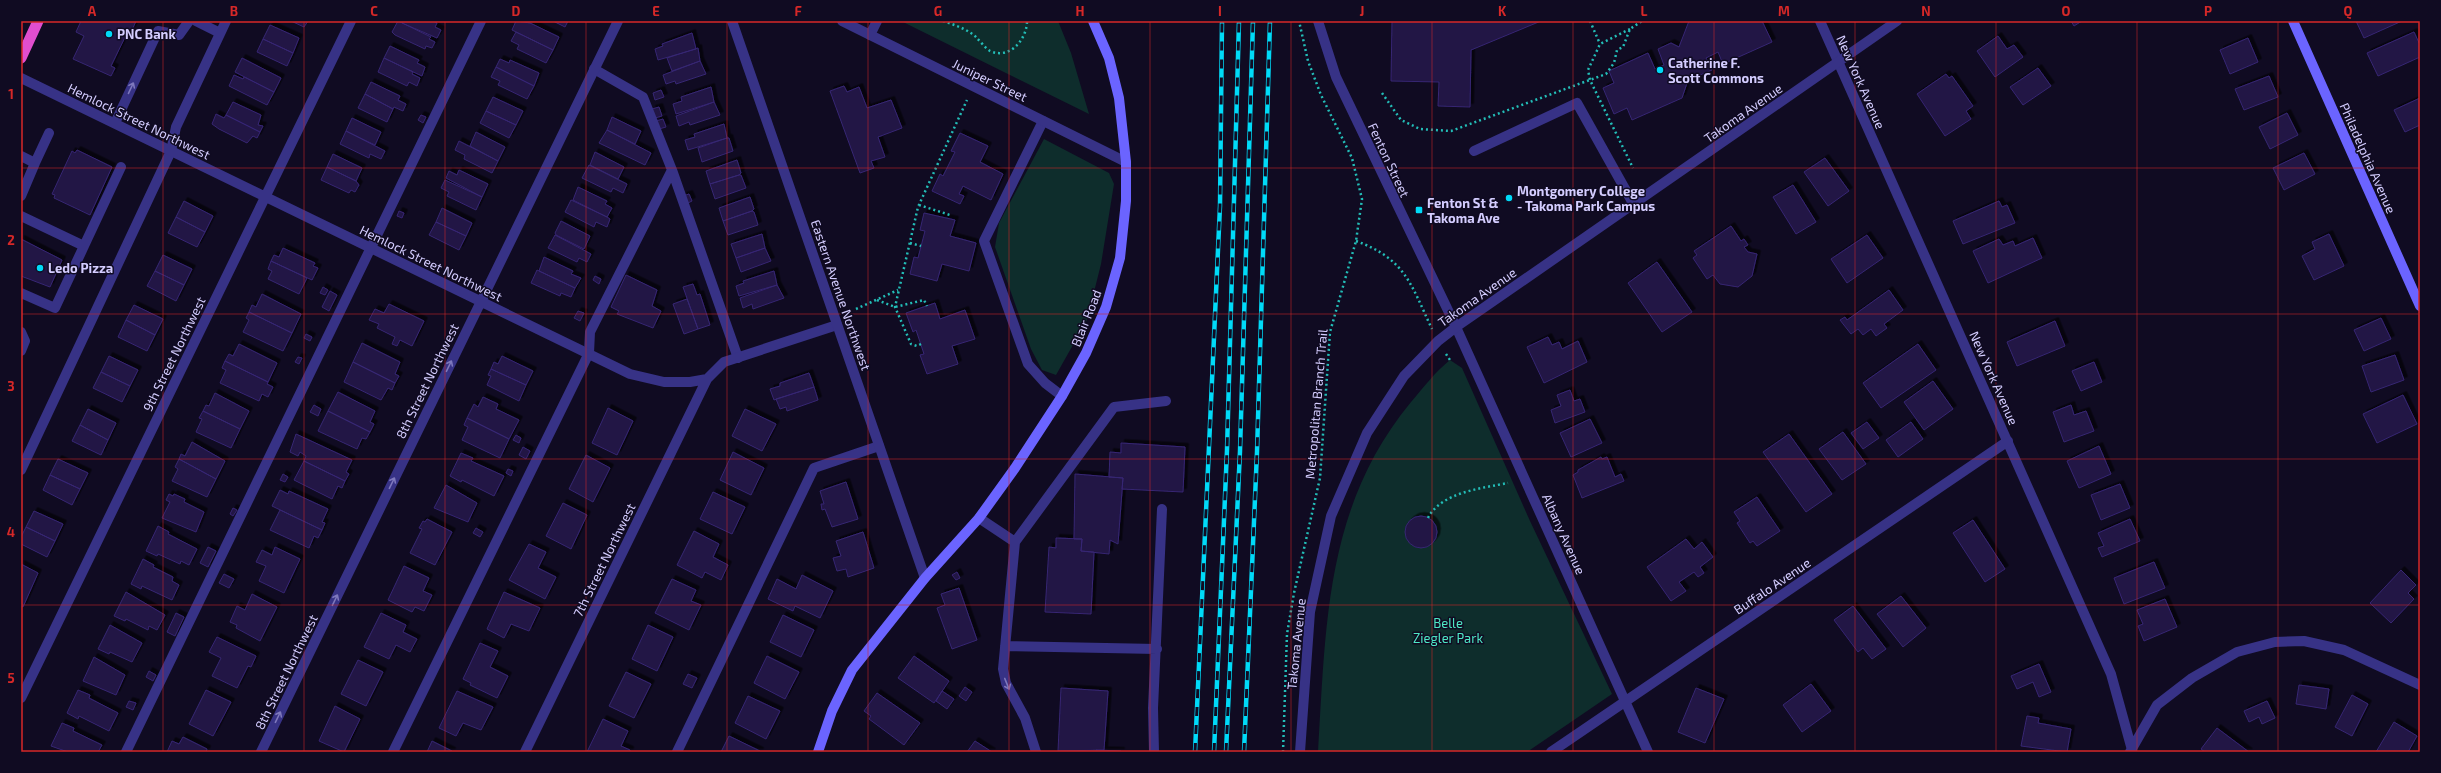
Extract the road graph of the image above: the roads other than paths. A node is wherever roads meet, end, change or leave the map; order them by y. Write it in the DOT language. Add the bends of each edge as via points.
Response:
graph roads {
  1 [pos="38,21"];
  2 [pos="189,21"];
  3 [pos="196,21"];
  4 [pos="226,21"];
  5 [pos="351,21"];
  6 [pos="481,21"];
  7 [pos="618,21"];
  8 [pos="732,21"];
  9 [pos="842,21"];
  10 [pos="877,21"];
  11 [pos="1093,21"];
  12 [pos="1318,21"];
  13 [pos="1820,21"];
  14 [pos="1897,21"];
  15 [pos="2293,21"];
  16 [pos="220,33"];
  17 [pos="870,35"];
  18 [pos="21,58"];
  19 [pos="1838,63"];
  20 [pos="594,69"];
  21 [pos="21,78"];
  22 [pos="1043,121"];
  23 [pos="115,123"];
  24 [pos="49,133"];
  25 [pos="171,151"];
  26 [pos="1474,151"];
  27 [pos="21,156"];
  28 [pos="1126,162"];
  29 [pos="35,163"];
  30 [pos="121,167"];
  31 [pos="672,170"];
  32 [pos="21,196"];
  33 [pos="266,197"];
  34 [pos="1634,205"];
  35 [pos="21,216"];
  36 [pos="84,246"];
  37 [pos="369,247"];
  38 [pos="21,292"];
  39 [pos="480,301"];
  40 [pos="2420,306"];
  41 [pos="837,325"];
  42 [pos="1456,327"];
  43 [pos="21,332"];
  44 [pos="21,352"];
  45 [pos="588,353"];
  46 [pos="738,358"];
  47 [pos="707,379"];
  48 [pos="1062,396"];
  49 [pos="1166,401"];
  50 [pos="2008,441"];
  51 [pos="879,446"];
  52 [pos="21,470"];
  53 [pos="1162,509"];
  54 [pos="978,518"];
  55 [pos="1015,542"];
  56 [pos="925,578"];
  57 [pos="1005,646"];
  58 [pos="1156,649"];
  59 [pos="2420,684"];
  60 [pos="21,698"];
  61 [pos="1625,702"];
  62 [pos="2131,751"];
  63 [pos="126,752"];
  64 [pos="261,752"];
  65 [pos="393,752"];
  66 [pos="525,752"];
  67 [pos="677,752"];
  68 [pos="818,752"];
  69 [pos="1036,752"];
  70 [pos="1154,752"];
  71 [pos="1300,752"];
  72 [pos="1551,752"];
  73 [pos="1648,752"];
  1 -- 18 [label="highway"];
  23 -- 2 [label="street, one-way" via="158,31 179,35"];
  3 -- 16 [label="street"];
  4 -- 16 [label="street"];
  5 -- 33 [label="street, 9th Street Northwest"];
  6 -- 37 [label="street"];
  7 -- 20 [label="street, 8th Street Northwest"];
  8 -- 41 [label="street, Eastern Avenue Northwest"];
  9 -- 17 [label="street, Juniper Street"];
  10 -- 17 [label="street"];
  11 -- 28 [label="main road, Blair Road" via="1108,58 1119,98"];
  12 -- 42 [label="street, Fenton Street" via="1336,78"];
  13 -- 19 [label="street, New York Avenue"];
  14 -- 19 [label="street, Takoma Avenue"];
  15 -- 40 [label="main road, Philadelphia Avenue"];
  16 -- 25 [label="street" via="176,127"];
  17 -- 22 [label="street, Juniper Street"];
  19 -- 34 [label="street, Takoma Avenue"];
  19 -- 50 [label="street, New York Avenue"];
  20 -- 31 [label="street" via="643,97"];
  20 -- 39 [label="street, 8th Street Northwest"];
  21 -- 23 [label="street, Hemlock Street Northwest"];
  22 -- 28 [label="street, Juniper Street"];
  22 -- 48 [label="street" via="984,241 1028,364 1045,383"];
  23 -- 25 [label="street, Hemlock Street Northwest"];
  24 -- 29 [label="street"];
  25 -- 33 [label="street, Hemlock Street Northwest"];
  25 -- 52 [label="street"];
  26 -- 34 [label="street" via="1577,103"];
  27 -- 29 [label="street"];
  28 -- 48 [label="main road, Blair Road" via="1126,201 1120,258 1106,307 1086,353"];
  29 -- 32 [label="street"];
  30 -- 36 [label="street"];
  31 -- 45 [label="street" via="590,332"];
  31 -- 46 [label="street"];
  33 -- 37 [label="street, Hemlock Street Northwest"];
  33 -- 60 [label="street, 9th Street Northwest"];
  34 -- 42 [label="street, Takoma Avenue"];
  35 -- 36 [label="street"];
  36 -- 38 [label="street" via="55,308"];
  37 -- 39 [label="street, Hemlock Street Northwest"];
  37 -- 63 [label="street"];
  39 -- 45 [label="street, Hemlock Street Northwest"];
  64 -- 39 [label="street, 8th Street Northwest, one-way"];
  41 -- 46 [label="street"];
  41 -- 51 [label="street, Eastern Avenue Northwest"];
  42 -- 61 [label="street, Albany Avenue"];
  42 -- 71 [label="street, Takoma Avenue" via="1438,341 1404,376 1367,434 1331,516 1310,612"];
  43 -- 44 [label="street" via="25,341"];
  45 -- 47 [label="street, Hemlock Street Northwest" via="630,374 647,379 690,382"];
  45 -- 65 [label="street"];
  46 -- 47 [label="street" via="724,362"];
  47 -- 66 [label="street, 7th Street Northwest"];
  48 -- 54 [label="main road, Blair Road" via="1031,445"];
  49 -- 55 [label="street" via="1114,407"];
  50 -- 61 [label="street, Buffalo Avenue"];
  50 -- 62 [label="street, New York Avenue" via="2111,674"];
  51 -- 56 [label="street, Eastern Avenue Northwest"];
  51 -- 67 [label="street" via="814,468"];
  53 -- 58 [label="street"];
  54 -- 55 [label="street"];
  54 -- 56 [label="main road, Blair Road"];
  55 -- 57 [label="street"];
  56 -- 68 [label="main road, Blair Road" via="852,670 838,697"];
  57 -- 58 [label="street"];
  57 -- 69 [label="street, one-way" via="1003,669 1006,683 1025,718"];
  58 -- 70 [label="street"];
  59 -- 62 [label="street" via="2344,650 2304,641 2275,642 2237,652 2192,678 2158,705"];
  61 -- 72 [label="street, Buffalo Avenue"];
  61 -- 73 [label="street, Albany Avenue"];
}
